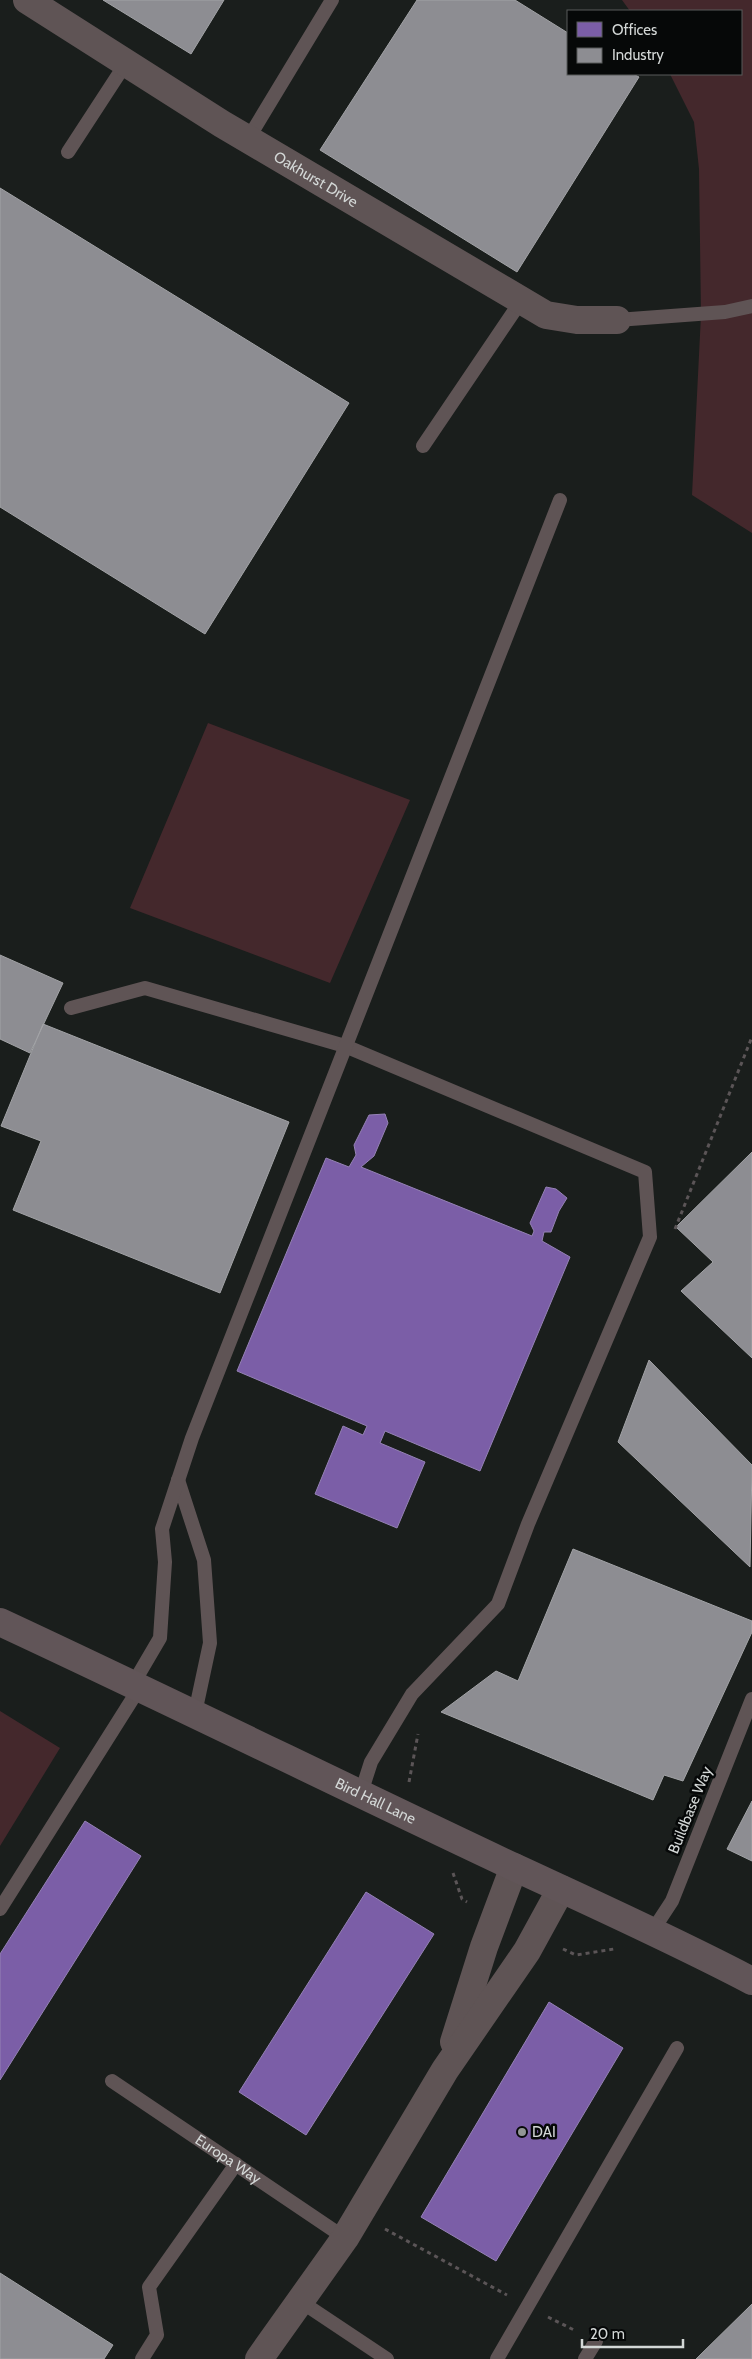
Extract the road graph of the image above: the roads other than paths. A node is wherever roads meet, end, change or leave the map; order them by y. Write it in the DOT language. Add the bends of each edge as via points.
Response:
graph roads {
  1 [pos="27,0"];
  2 [pos="332,0"];
  3 [pos="126,63"];
  4 [pos="248,139"];
  5 [pos="68,152"];
  6 [pos="521,300"];
  7 [pos="752,306"];
  8 [pos="617,320"];
  9 [pos="423,446"];
  10 [pos="560,500"];
  11 [pos="71,1008"];
  12 [pos="345,1046"];
  13 [pos="178,1480"];
  14 [pos="0,1622"];
  15 [pos="137,1686"];
  16 [pos="752,1699"];
  17 [pos="195,1712"];
  18 [pos="361,1793"];
  19 [pos="514,1867"];
  20 [pos="562,1889"];
  21 [pos="0,1909"];
  22 [pos="653,1930"];
  23 [pos="752,1981"];
  24 [pos="678,2048"];
  25 [pos="445,2070"];
  26 [pos="112,2081"];
  27 [pos="236,2164"];
  28 [pos="345,2238"];
  29 [pos="300,2301"];
  30 [pos="596,2341"];
  31 [pos="142,2359"];
  32 [pos="259,2359"];
  33 [pos="387,2359"];
  34 [pos="497,2359"];
  35 [pos="586,2359"];
  1 -- 3 [label="street, Oakhurst Drive"];
  2 -- 4 [label="lane"];
  3 -- 4 [label="street, Oakhurst Drive"];
  3 -- 5 [label="lane"];
  4 -- 6 [label="street, Oakhurst Drive"];
  6 -- 8 [label="street, Oakhurst Drive" via="546,315 577,320"];
  6 -- 9 [label="lane"];
  7 -- 8 [label="lane" via="725,312"];
  10 -- 12 [label="lane"];
  11 -- 12 [label="lane" via="145,988"];
  12 -- 13 [label="lane"];
  12 -- 18 [label="lane" via="645,1172 650,1237 528,1524 498,1604 412,1694 372,1762"];
  13 -- 15 [label="lane" via="162,1529 165,1562 160,1638"];
  13 -- 17 [label="lane" via="204,1560 210,1643"];
  14 -- 15 [label="street, Bird Hall Lane"];
  15 -- 17 [label="street, Bird Hall Lane"];
  15 -- 21 [label="lane"];
  16 -- 22 [label="lane, Buildbase Way" via="672,1901"];
  17 -- 18 [label="street, Bird Hall Lane"];
  18 -- 19 [label="street, Bird Hall Lane"];
  19 -- 20 [label="street, Bird Hall Lane"];
  19 -- 25 [label="street" via="484,1947"];
  20 -- 22 [label="street, Bird Hall Lane"];
  20 -- 25 [label="street" via="527,1951"];
  22 -- 23 [label="street, Bird Hall Lane"];
  24 -- 34 [label="lane"];
  25 -- 28 [label="street"];
  26 -- 27 [label="lane, Europa Way"];
  27 -- 28 [label="lane, Europa Way"];
  27 -- 31 [label="lane" via="149,2287 158,2334"];
  28 -- 29 [label="street"];
  29 -- 32 [label="street"];
  29 -- 33 [label="lane"];
  30 -- 35 [label="lane"];
}
